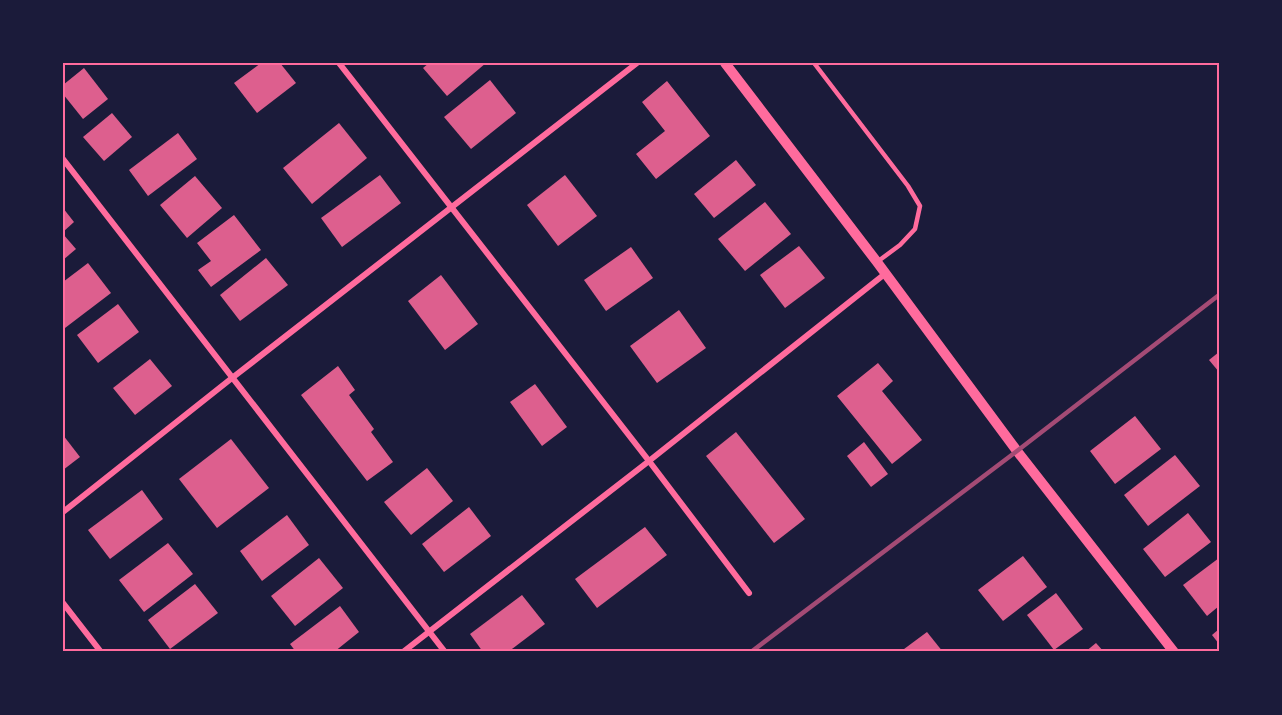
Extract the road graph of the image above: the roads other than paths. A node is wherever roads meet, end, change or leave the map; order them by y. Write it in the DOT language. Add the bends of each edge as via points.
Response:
graph roads {
  1 [pos="339,63"];
  2 [pos="637,63"];
  3 [pos="725,63"];
  4 [pos="814,63"];
  5 [pos="63,159"];
  6 [pos="451,207"];
  7 [pos="877,262"];
  8 [pos="885,273"];
  9 [pos="232,378"];
  10 [pos="649,461"];
  11 [pos="63,512"];
  12 [pos="749,593"];
  13 [pos="63,603"];
  14 [pos="429,631"];
  15 [pos="101,652"];
  16 [pos="403,652"];
  17 [pos="445,652"];
  18 [pos="1174,652"];
  1 -- 6 [label="street"];
  2 -- 6 [label="street"];
  3 -- 7 [label="street"];
  4 -- 7 [label="lane" via="920,206 915,229"];
  5 -- 9 [label="street"];
  6 -- 9 [label="street"];
  6 -- 10 [label="street"];
  7 -- 8 [label="street"];
  8 -- 10 [label="street"];
  8 -- 18 [label="street"];
  9 -- 11 [label="street"];
  9 -- 14 [label="street"];
  10 -- 12 [label="street"];
  10 -- 14 [label="street"];
  13 -- 15 [label="street"];
  14 -- 16 [label="street"];
  14 -- 17 [label="street"];
}
